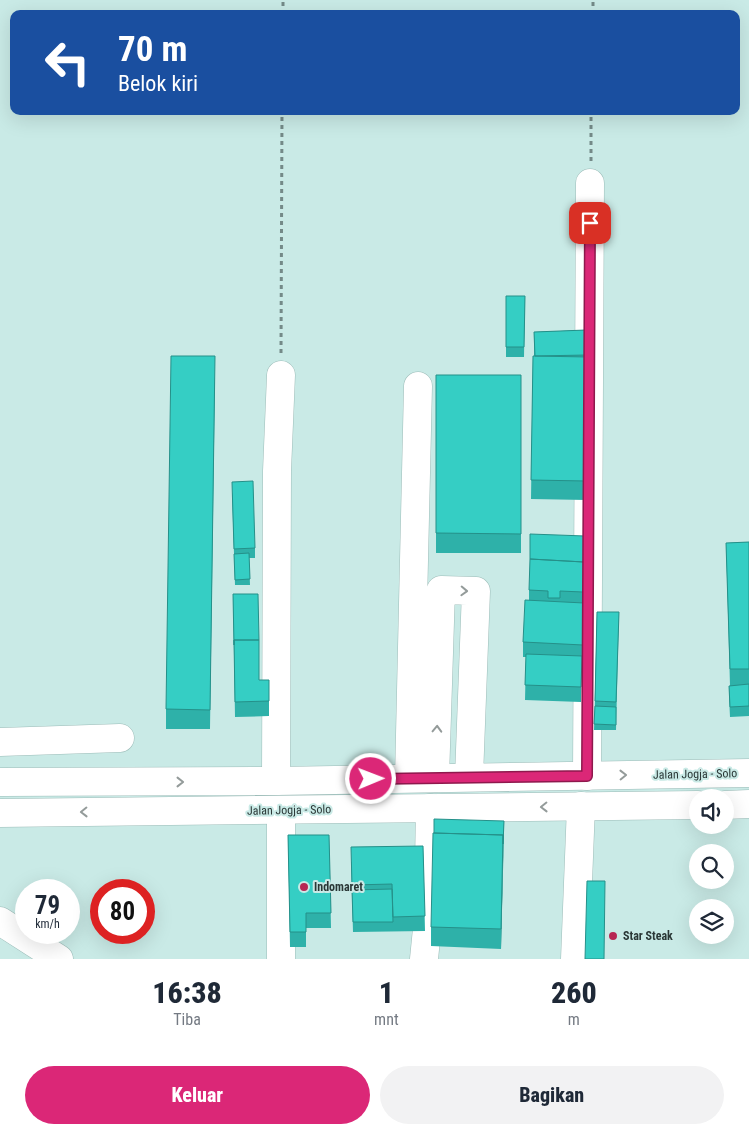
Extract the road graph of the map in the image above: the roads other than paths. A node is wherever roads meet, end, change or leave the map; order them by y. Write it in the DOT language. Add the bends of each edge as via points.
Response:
graph roads {
  1 [pos="590,183"];
  2 [pos="281,375"];
  3 [pos="418,386"];
  4 [pos="120,738"];
  5 [pos="0,742"];
  6 [pos="749,773"];
  7 [pos="587,776"];
  8 [pos="469,777"];
  9 [pos="422,778"];
  10 [pos="276,781"];
  11 [pos="0,782"];
  12 [pos="131,782"];
  13 [pos="749,804"];
  14 [pos="689,805"];
  15 [pos="734,805"];
  16 [pos="581,806"];
  17 [pos="430,808"];
  18 [pos="281,810"];
  19 [pos="133,812"];
  20 [pos="0,813"];
  21 [pos="0,920"];
  22 [pos="59,959"];
  23 [pos="281,959"];
  24 [pos="424,959"];
  25 [pos="575,959"];
  1 -- 7 [label="main road"];
  2 -- 10 [label="main road" via="277,471"];
  3 -- 9 [label="main road"];
  4 -- 5 [label="main road"];
  7 -- 6 [label="main road, Jalan Jogja - Solo, one-way"];
  7 -- 8 [label="main road, Jalan Jogja - Solo"];
  8 -- 9 [label="main road, Jalan Jogja - Solo"];
  9 -- 8 [label="main road, one-way" via="440,590 476,591"];
  9 -- 10 [label="main road, Jalan Jogja - Solo"];
  12 -- 10 [label="main road, Jalan Jogja - Solo, one-way"];
  11 -- 12 [label="main road, Jalan Jogja - Solo"];
  12 -- 19 [label="main road"];
  13 -- 15 [label="main road"];
  14 -- 16 [label="main road, Jalan Jogja - Solo"];
  16 -- 17 [label="main road, Jalan Jogja - Solo, one-way"];
  16 -- 25 [label="main road"];
  17 -- 18 [label="main road, Jalan Jogja - Solo"];
  17 -- 24 [label="main road"];
  18 -- 19 [label="main road, Jalan Jogja - Solo"];
  18 -- 23 [label="main road"];
  19 -- 20 [label="main road, Jalan Jogja - Solo, one-way"];
  21 -- 22 [label="main road"];
}
